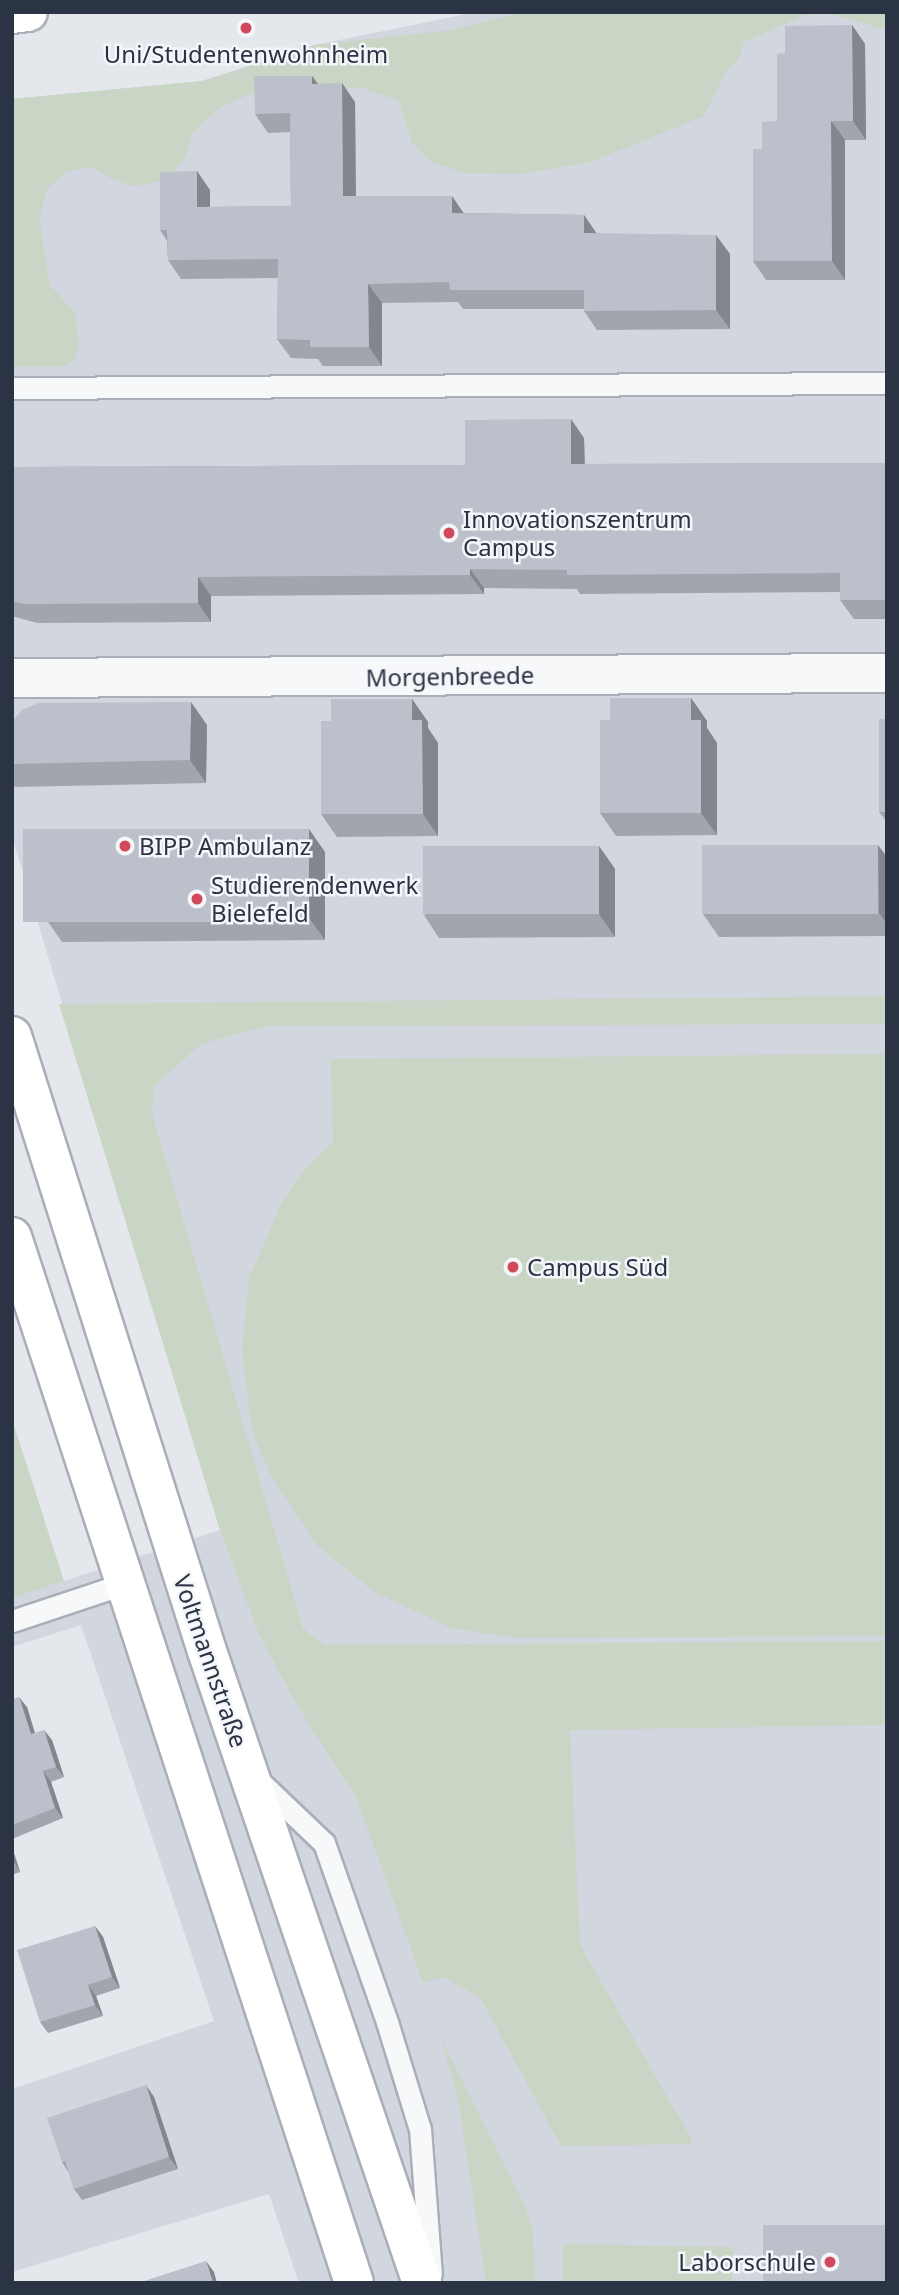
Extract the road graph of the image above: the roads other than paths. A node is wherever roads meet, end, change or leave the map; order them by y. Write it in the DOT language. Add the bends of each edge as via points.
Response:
graph roads {
  1 [pos="27,12"];
  2 [pos="12,14"];
  3 [pos="887,383"];
  4 [pos="12,388"];
  5 [pos="887,673"];
  6 [pos="12,678"];
  7 [pos="12,1036"];
  8 [pos="12,1237"];
  9 [pos="126,1583"];
  10 [pos="12,1621"];
  11 [pos="247,1770"];
  12 [pos="354,2283"];
  13 [pos="422,2283"];
  14 [pos="432,2283"];
  1 -- 2 [label="street"];
  3 -- 4 [label="lane"];
  5 -- 6 [label="street, Morgenbreede"];
  7 -- 11 [label="street, Voltmannstraße" via="79,1258"];
  8 -- 9 [label="street"];
  9 -- 10 [label="lane"];
  9 -- 12 [label="street"];
  11 -- 13 [label="street, Voltmannstraße"];
  11 -- 14 [label="lane" via="324,1843 412,2093 424,2165"];
}
